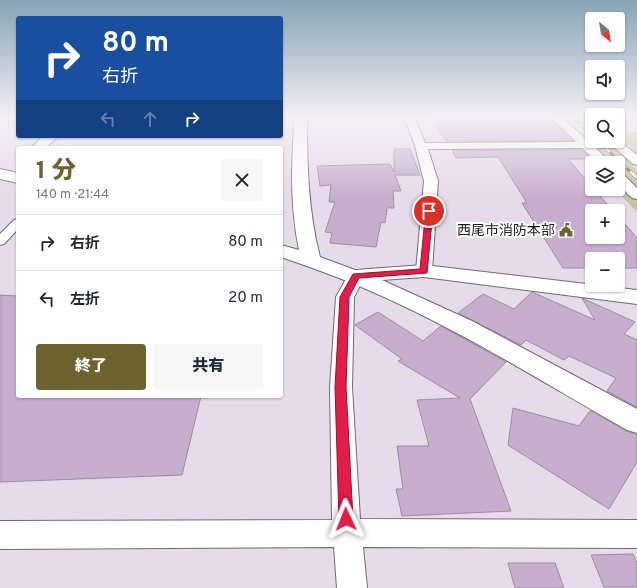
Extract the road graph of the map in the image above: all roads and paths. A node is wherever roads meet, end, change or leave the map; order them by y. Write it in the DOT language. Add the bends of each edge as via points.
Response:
graph roads {
  1 [pos="301,143"];
  2 [pos="585,145"];
  3 [pos="420,146"];
  4 [pos="589,148"];
  5 [pos="622,148"];
  6 [pos="597,156"];
  7 [pos="637,161"];
  8 [pos="625,184"];
  9 [pos="637,195"];
  10 [pos="16,224"];
  11 [pos="0,241"];
  12 [pos="283,252"];
  13 [pos="311,260"];
  14 [pos="424,271"];
  15 [pos="356,276"];
  16 [pos="637,297"];
  17 [pos="637,422"];
  18 [pos="347,533"];
  19 [pos="637,534"];
  20 [pos="0,535"];
  21 [pos="352,588"];
  1 -- 13 [label="street" via="302,212"];
  2 -- 3 [label="street"];
  3 -- 14 [label="street" via="431,181"];
  4 -- 6 [label="street"];
  5 -- 7 [label="street"];
  8 -- 9 [label="street"];
  10 -- 11 [label="street"];
  12 -- 13 [label="street"];
  13 -- 15 [label="street"];
  14 -- 15 [label="street"];
  14 -- 16 [label="street"];
  15 -- 17 [label="street" via="452,320"];
  15 -- 18 [label="street" via="345,297 341,387"];
  18 -- 19 [label="street"];
  18 -- 20 [label="street"];
  18 -- 21 [label="street"];
}
